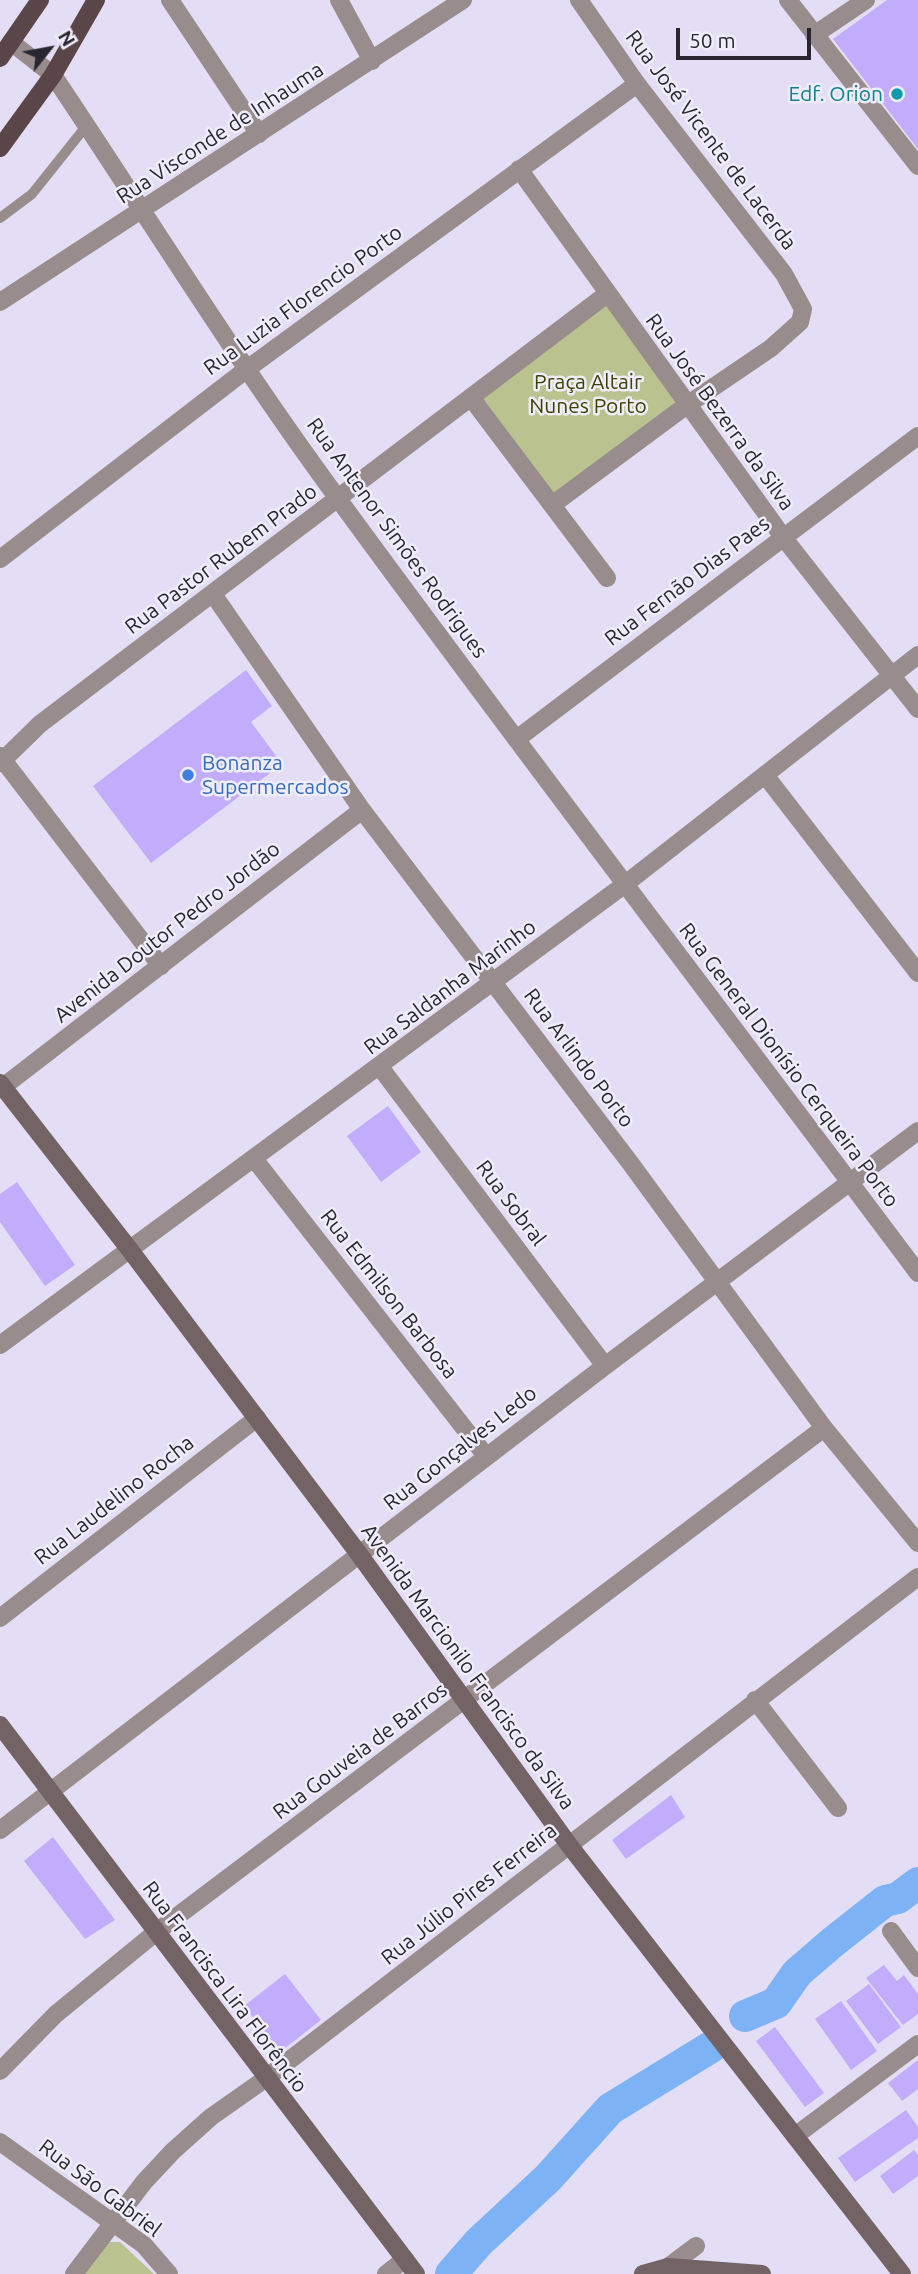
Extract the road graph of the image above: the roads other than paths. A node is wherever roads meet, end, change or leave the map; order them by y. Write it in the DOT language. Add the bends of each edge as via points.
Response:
graph roads {
  1 [pos="40,0"];
  2 [pos="96,0"];
  3 [pos="170,0"];
  4 [pos="339,0"];
  5 [pos="463,0"];
  6 [pos="579,0"];
  7 [pos="788,0"];
  8 [pos="866,0"];
  9 [pos="814,35"];
  10 [pos="11,42"];
  11 [pos="0,58"];
  12 [pos="372,61"];
  13 [pos="53,75"];
  14 [pos="637,84"];
  15 [pos="87,125"];
  16 [pos="259,134"];
  17 [pos="0,148"];
  18 [pos="918,166"];
  19 [pos="519,169"];
  20 [pos="144,210"];
  21 [pos="0,218"];
  22 [pos="607,295"];
  23 [pos="0,302"];
  24 [pos="247,369"];
  25 [pos="472,399"];
  26 [pos="687,405"];
  27 [pos="918,436"];
  28 [pos="337,499"];
  29 [pos="552,505"];
  30 [pos="783,537"];
  31 [pos="0,559"];
  32 [pos="607,578"];
  33 [pos="213,594"];
  34 [pos="918,655"];
  35 [pos="892,674"];
  36 [pos="918,709"];
  37 [pos="518,738"];
  38 [pos="1,759"];
  39 [pos="765,775"];
  40 [pos="362,810"];
  41 [pos="624,885"];
  42 [pos="160,966"];
  43 [pos="918,972"];
  44 [pos="495,983"];
  45 [pos="380,1067"];
  46 [pos="1,1087"];
  47 [pos="918,1131"];
  48 [pos="255,1160"];
  49 [pos="850,1182"];
  50 [pos="130,1250"];
  51 [pos="918,1273"];
  52 [pos="717,1282"];
  53 [pos="0,1345"];
  54 [pos="605,1366"];
  55 [pos="257,1418"];
  56 [pos="824,1428"];
  57 [pos="486,1456"];
  58 [pos="918,1544"];
  59 [pos="359,1554"];
  60 [pos="918,1577"];
  61 [pos="0,1618"];
  62 [pos="466,1700"];
  63 [pos="755,1700"];
  64 [pos="0,1725"];
  65 [pos="49,1791"];
  66 [pos="838,1808"];
  67 [pos="0,1830"];
  68 [pos="569,1845"];
  69 [pos="891,1931"];
  70 [pos="155,1933"];
  71 [pos="918,1968"];
  72 [pos="918,2044"];
  73 [pos="0,2071"];
  74 [pos="265,2079"];
  75 [pos="795,2136"];
  76 [pos="0,2142"];
  77 [pos="113,2221"];
  78 [pos="696,2246"];
  79 [pos="405,2259"];
  80 [pos="668,2267"];
  81 [pos="74,2274"];
  82 [pos="169,2274"];
  83 [pos="386,2274"];
  84 [pos="416,2274"];
  85 [pos="643,2274"];
  86 [pos="762,2274"];
  87 [pos="902,2274"];
  1 -- 10 [label="main road"];
  2 -- 13 [label="main road"];
  3 -- 16 [label="street"];
  4 -- 12 [label="street"];
  5 -- 12 [label="street, Rua Visconde de Inhauma"];
  6 -- 14 [label="street, Rua José Vicente de Lacerda"];
  7 -- 9 [label="street"];
  8 -- 9 [label="street"];
  9 -- 18 [label="street"];
  10 -- 11 [label="main road"];
  10 -- 13 [label="street, Rua Antenor Simões Rodrigues"];
  12 -- 16 [label="street, Rua Visconde de Inhauma"];
  13 -- 15 [label="street, Rua Antenor Simões Rodrigues"];
  13 -- 17 [label="main road"];
  14 -- 19 [label="street, Rua Luzia Florencio Porto"];
  14 -- 26 [label="street, Rua José Vicente de Lacerda" via="785,274 803,309 800,322 789,334"];
  15 -- 20 [label="street, Rua Antenor Simões Rodrigues"];
  15 -- 21 [label="lane" via="32,194"];
  16 -- 20 [label="street, Rua Visconde de Inhauma"];
  19 -- 22 [label="street, Rua José Bezerra da Silva"];
  19 -- 24 [label="street, Rua Luzia Florencio Porto"];
  20 -- 23 [label="street, Rua Visconde de Inhauma"];
  20 -- 24 [label="street, Rua Antenor Simões Rodrigues"];
  22 -- 25 [label="street, Rua Pastor Rubem Prado"];
  22 -- 26 [label="street, Rua José Bezerra da Silva"];
  24 -- 28 [label="street, Rua Antenor Simões Rodrigues"];
  24 -- 31 [label="street, Rua Luzia Florencio Porto"];
  25 -- 28 [label="street, Rua Pastor Rubem Prado"];
  25 -- 29 [label="street"];
  26 -- 29 [label="street"];
  26 -- 30 [label="street, Rua José Bezerra da Silva"];
  27 -- 30 [label="street, Rua Fernão Dias Paes"];
  28 -- 33 [label="street, Rua Pastor Rubem Prado"];
  28 -- 37 [label="street, Rua Antenor Simões Rodrigues"];
  29 -- 32 [label="street"];
  30 -- 35 [label="street, Rua José Bezerra da Silva"];
  30 -- 37 [label="street, Rua Fernão Dias Paes"];
  33 -- 38 [label="street, Rua Pastor Rubem Prado" via="40,724"];
  33 -- 40 [label="street, Rua Arlindo Porto"];
  34 -- 35 [label="street, Rua Saldanha Marinho"];
  35 -- 36 [label="street, Rua José Bezerra da Silva"];
  35 -- 39 [label="street, Rua Saldanha Marinho"];
  37 -- 41 [label="street, Rua Antenor Simões Rodrigues"];
  38 -- 42 [label="street"];
  39 -- 41 [label="street, Rua Saldanha Marinho"];
  39 -- 43 [label="street"];
  40 -- 42 [label="street, Avenida Doutor Pedro Jordão"];
  40 -- 44 [label="street, Rua Arlindo Porto"];
  41 -- 44 [label="street, Rua Saldanha Marinho"];
  41 -- 49 [label="street, Rua General Dionísio Cerqueira Porto"];
  42 -- 46 [label="street, Avenida Doutor Pedro Jordão"];
  44 -- 45 [label="street, Rua Saldanha Marinho"];
  44 -- 52 [label="street, Rua Arlindo Porto"];
  45 -- 48 [label="street, Rua Saldanha Marinho"];
  45 -- 54 [label="street, Rua Sobral"];
  46 -- 50 [label="street, Avenida Marcionilo Francisco da Silva"];
  47 -- 49 [label="street, Rua Gonçalves Ledo"];
  48 -- 50 [label="street, Rua Saldanha Marinho"];
  48 -- 57 [label="street, Rua Edmilson Barbosa"];
  49 -- 51 [label="street, Rua General Dionísio Cerqueira Porto"];
  49 -- 52 [label="street, Rua Gonçalves Ledo"];
  50 -- 53 [label="street, Rua Saldanha Marinho"];
  50 -- 55 [label="street, Avenida Marcionilo Francisco da Silva"];
  52 -- 54 [label="street, Rua Gonçalves Ledo"];
  52 -- 56 [label="street, Rua Arlindo Porto"];
  54 -- 57 [label="street, Rua Gonçalves Ledo"];
  55 -- 59 [label="street, Avenida Marcionilo Francisco da Silva"];
  55 -- 61 [label="street, Rua Laudelino Rocha"];
  56 -- 58 [label="street, Rua Arlindo Porto"];
  56 -- 62 [label="street, Rua Gouveia de Barros"];
  57 -- 59 [label="street, Rua Gonçalves Ledo"];
  59 -- 62 [label="street, Avenida Marcionilo Francisco da Silva"];
  59 -- 65 [label="street, Rua Gonçalves Ledo"];
  60 -- 63 [label="street, Rua Júlio Pires Ferreira"];
  62 -- 68 [label="street, Avenida Marcionilo Francisco da Silva"];
  62 -- 70 [label="street, Rua Gouveia de Barros"];
  63 -- 66 [label="street"];
  63 -- 68 [label="street, Rua Júlio Pires Ferreira"];
  64 -- 65 [label="street, Rua Francisca Lira Florêncio"];
  65 -- 67 [label="street, Rua Gonçalves Ledo"];
  65 -- 70 [label="street, Rua Francisca Lira Florêncio"];
  68 -- 74 [label="street, Rua Júlio Pires Ferreira"];
  68 -- 75 [label="street, Avenida Marcionilo Francisco da Silva"];
  69 -- 71 [label="street"];
  70 -- 73 [label="street, Rua Gouveia de Barros" via="56,2014"];
  70 -- 74 [label="street, Rua Francisca Lira Florêncio"];
  72 -- 75 [label="street"];
  74 -- 77 [label="street, Rua Júlio Pires Ferreira" via="173,2151"];
  74 -- 79 [label="street, Rua Francisca Lira Florêncio"];
  75 -- 87 [label="street, Avenida Marcionilo Francisco da Silva"];
  76 -- 77 [label="street, Rua São Gabriel"];
  77 -- 81 [label="street, Rua Júlio Pires Ferreira"];
  77 -- 82 [label="street, Rua São Gabriel" via="144,2245"];
  78 -- 80 [label="street"];
  79 -- 83 [label="street"];
  79 -- 84 [label="street, Rua Francisca Lira Florêncio"];
  80 -- 85 [label="street"];
  80 -- 86 [label="street"];
}
